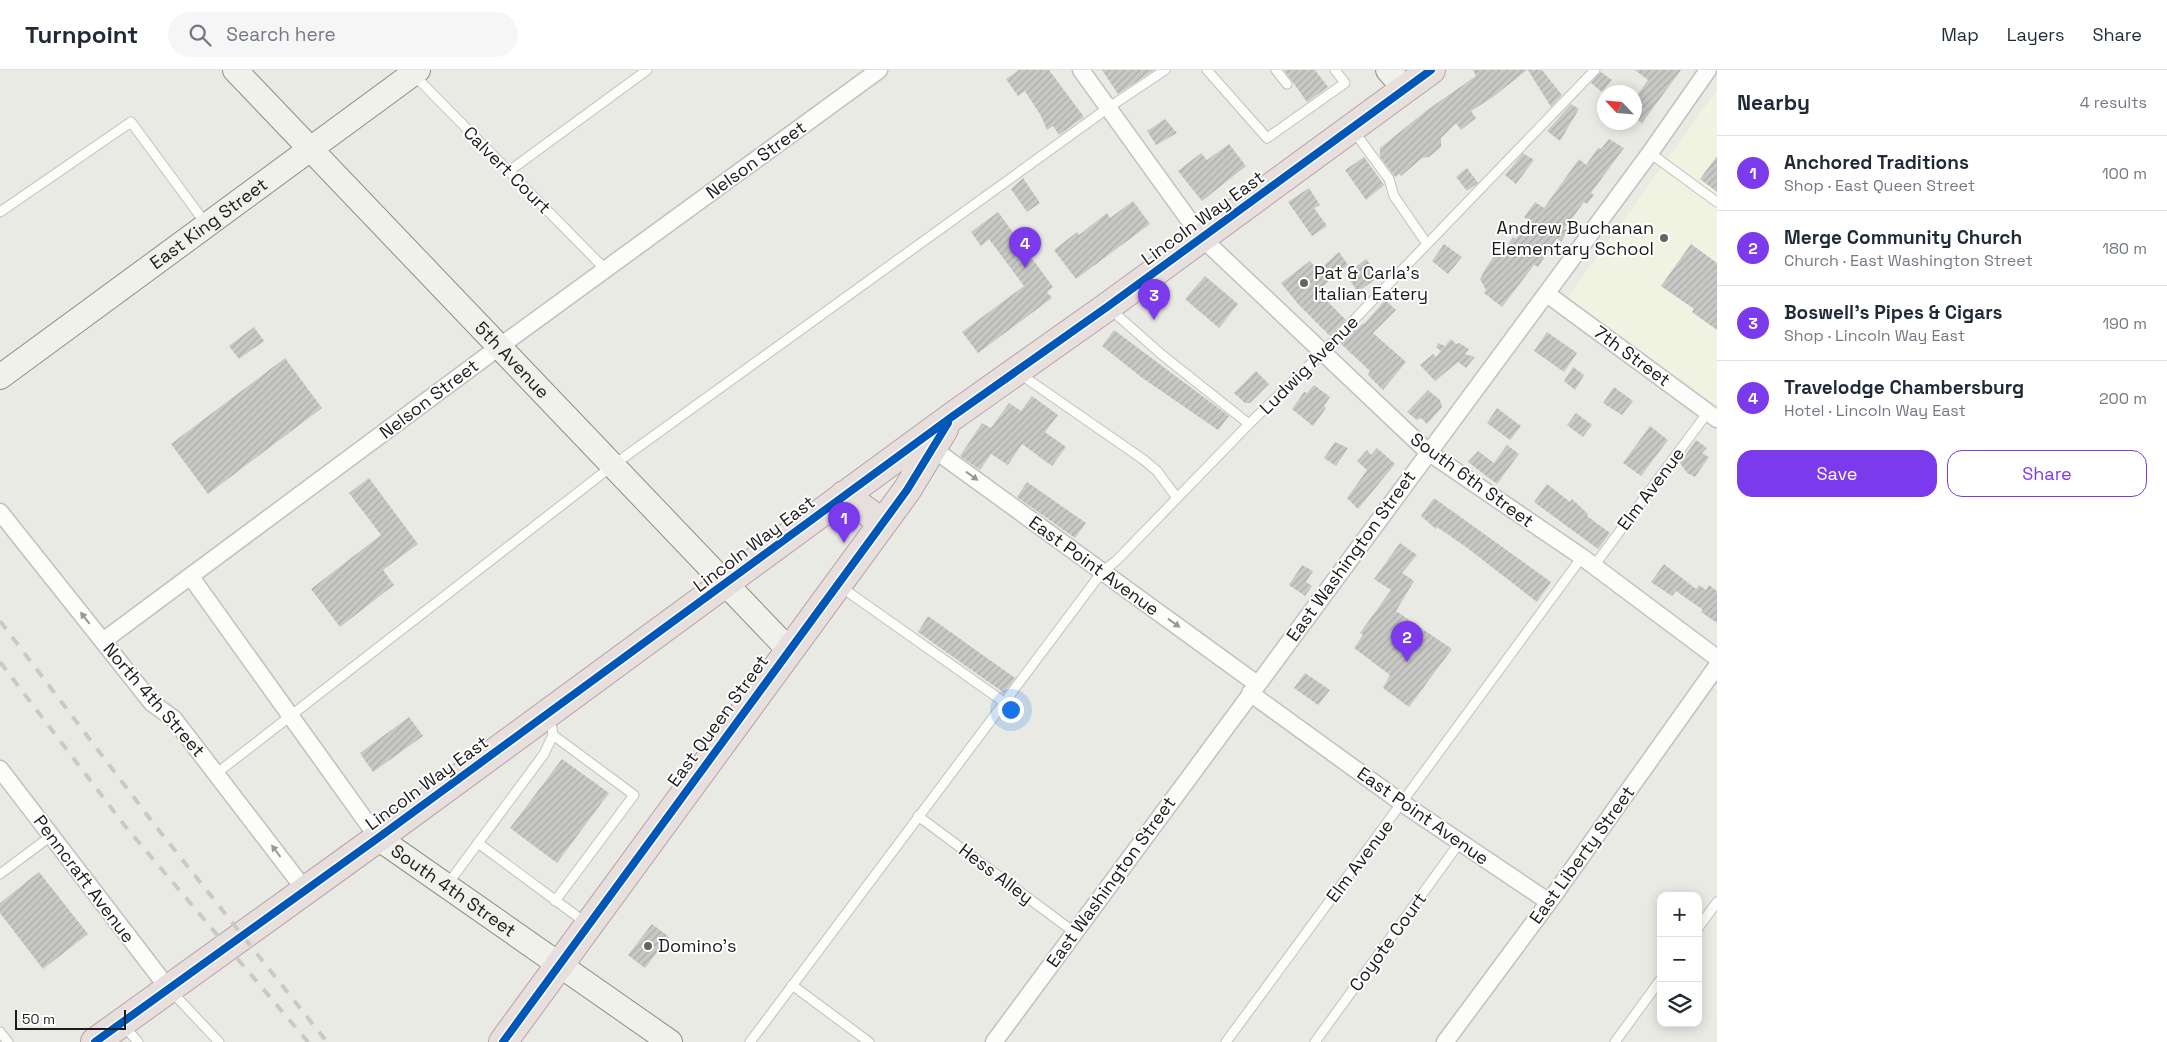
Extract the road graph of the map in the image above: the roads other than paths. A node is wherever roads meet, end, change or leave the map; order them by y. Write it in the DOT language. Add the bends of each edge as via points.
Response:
graph roads {
  1 [pos="235,70"];
  2 [pos="648,70"];
  3 [pos="879,70"];
  4 [pos="1081,70"];
  5 [pos="1165,70"];
  6 [pos="1207,70"];
  7 [pos="1276,70"];
  8 [pos="1335,70"];
  9 [pos="1431,70"];
  10 [pos="1595,70"];
  11 [pos="1708,70"];
  12 [pos="413,71"];
  13 [pos="1396,80"];
  14 [pos="1287,84"];
  15 [pos="1108,108"];
  16 [pos="1352,128"];
  17 [pos="310,149"];
  18 [pos="1650,153"];
  19 [pos="509,171"];
  20 [pos="1717,202"];
  21 [pos="0,212"];
  22 [pos="207,225"];
  23 [pos="1202,238"];
  24 [pos="1427,244"];
  25 [pos="606,270"];
  26 [pos="1547,294"];
  27 [pos="1107,307"];
  28 [pos="499,347"];
  29 [pos="1322,353"];
  30 [pos="1015,371"];
  31 [pos="0,377"];
  32 [pos="1713,415"];
  33 [pos="952,416"];
  34 [pos="1249,424"];
  35 [pos="932,448"];
  36 [pos="1428,452"];
  37 [pos="612,466"];
  38 [pos="844,495"];
  39 [pos="1178,498"];
  40 [pos="0,512"];
  41 [pos="883,523"];
  42 [pos="1588,562"];
  43 [pos="1102,572"];
  44 [pos="191,577"];
  45 [pos="837,584"];
  46 [pos="725,585"];
  47 [pos="103,641"];
  48 [pos="788,650"];
  49 [pos="1717,658"];
  50 [pos="1717,666"];
  51 [pos="1253,688"];
  52 [pos="1004,702"];
  53 [pos="291,717"];
  54 [pos="551,724"];
  55 [pos="0,769"];
  56 [pos="216,773"];
  57 [pos="1402,803"];
  58 [pos="918,816"];
  59 [pos="51,836"];
  60 [pos="378,838"];
  61 [pos="1460,842"];
  62 [pos="478,843"];
  63 [pos="0,873"];
  64 [pos="446,887"];
  65 [pos="305,890"];
  66 [pos="555,901"];
  67 [pos="1550,902"];
  68 [pos="1717,902"];
  69 [pos="1702,923"];
  70 [pos="588,925"];
  71 [pos="1074,932"];
  72 [pos="559,966"];
  73 [pos="1659,982"];
  74 [pos="792,986"];
  75 [pos="168,988"];
  76 [pos="0,1032"];
  77 [pos="130,1032"];
  78 [pos="8,1042"];
  79 [pos="95,1042"];
  80 [pos="219,1042"];
  81 [pos="503,1042"];
  82 [pos="670,1042"];
  83 [pos="750,1042"];
  84 [pos="868,1042"];
  85 [pos="994,1042"];
  86 [pos="1226,1042"];
  87 [pos="1315,1042"];
  88 [pos="1445,1042"];
  89 [pos="1615,1042"];
  1 -- 17 [label="street, 5th Avenue"];
  2 -- 19 [label="lane"];
  3 -- 25 [label="street, Nelson Street"];
  4 -- 15 [label="street, South 6th Street"];
  5 -- 15 [label="lane"];
  6 -- 8 [label="lane" via="1267,138 1345,83"];
  7 -- 14 [label="lane"];
  9 -- 13 [label="highway, Lincoln Way East"];
  10 -- 24 [label="lane, Ludwig Avenue"];
  11 -- 18 [label="street, East Washington Street"];
  12 -- 17 [label="street, East King Street"];
  12 -- 19 [label="lane, Calvert Court"];
  13 -- 16 [label="highway, Lincoln Way East"];
  15 -- 23 [label="street, South 6th Street"];
  15 -- 37 [label="lane"];
  16 -- 23 [label="highway, Lincoln Way East"];
  16 -- 24 [label="lane" via="1389,178 1394,196"];
  17 -- 22 [label="street, East King Street"];
  17 -- 28 [label="street, 5th Avenue"];
  18 -- 20 [label="lane"];
  18 -- 26 [label="street, East Washington Street"];
  19 -- 25 [label="lane, Calvert Court"];
  21 -- 22 [label="lane" via="131,122"];
  22 -- 31 [label="street, East King Street"];
  23 -- 27 [label="highway, Lincoln Way East"];
  23 -- 29 [label="street, South 6th Street"];
  24 -- 29 [label="lane, Ludwig Avenue"];
  25 -- 28 [label="street, Nelson Street"];
  26 -- 32 [label="street, 7th Street"];
  26 -- 36 [label="street, East Washington Street"];
  27 -- 30 [label="highway, Lincoln Way East"];
  27 -- 34 [label="lane"];
  28 -- 37 [label="street, 5th Avenue"];
  28 -- 44 [label="street, Nelson Street"];
  29 -- 34 [label="lane, Ludwig Avenue"];
  29 -- 36 [label="street, South 6th Street"];
  30 -- 33 [label="highway, Lincoln Way East"];
  30 -- 39 [label="lane" via="1157,470"];
  32 -- 42 [label="lane, Elm Avenue"];
  33 -- 35 [label="highway, East Queen Street"];
  33 -- 38 [label="highway, Lincoln Way East"];
  34 -- 39 [label="lane, Ludwig Avenue"];
  35 -- 41 [label="highway, East Queen Street"];
  35 -- 43 [label="street, East Point Avenue, one-way"];
  36 -- 42 [label="street, South 6th Street"];
  36 -- 51 [label="street, East Washington Street"];
  37 -- 46 [label="street, 5th Avenue"];
  37 -- 53 [label="lane"];
  38 -- 41 [label="highway"];
  38 -- 46 [label="highway, Lincoln Way East"];
  39 -- 43 [label="lane, Ludwig Avenue"];
  47 -- 40 [label="street, North 4th Street, one-way"];
  41 -- 45 [label="highway, East Queen Street"];
  42 -- 49 [label="street, South 6th Street"];
  42 -- 57 [label="lane, Elm Avenue"];
  43 -- 51 [label="street, East Point Avenue, one-way"];
  43 -- 52 [label="lane"];
  44 -- 47 [label="street, Nelson Street"];
  44 -- 53 [label="street, South 4th Street"];
  45 -- 48 [label="highway, East Queen Street"];
  45 -- 52 [label="lane"];
  46 -- 48 [label="street, 5th Avenue"];
  46 -- 54 [label="highway, Lincoln Way East"];
  47 -- 56 [label="street, North 4th Street" via="152,703 174,719"];
  48 -- 70 [label="highway, East Queen Street"];
  50 -- 67 [label="street, East Liberty Street"];
  51 -- 57 [label="street, East Point Avenue"];
  51 -- 71 [label="street, East Washington Street"];
  52 -- 58 [label="lane"];
  53 -- 56 [label="lane"];
  53 -- 60 [label="street, South 4th Street"];
  54 -- 60 [label="highway, Lincoln Way East"];
  54 -- 62 [label="lane" via="544,754"];
  54 -- 66 [label="lane" via="634,795"];
  55 -- 59 [label="street, Penncraft Avenue"];
  65 -- 56 [label="street, North 4th Street, one-way"];
  57 -- 61 [label="street, East Point Avenue"];
  57 -- 86 [label="lane, Elm Avenue"];
  58 -- 71 [label="lane, Hess Alley"];
  58 -- 74 [label="lane"];
  59 -- 63 [label="lane"];
  59 -- 75 [label="street, Penncraft Avenue"];
  60 -- 64 [label="street, South 4th Street"];
  60 -- 65 [label="highway, Lincoln Way East"];
  61 -- 67 [label="street, East Point Avenue"];
  61 -- 87 [label="lane, Coyote Court"];
  62 -- 64 [label="lane"];
  62 -- 66 [label="lane"];
  64 -- 72 [label="street, South 4th Street"];
  65 -- 75 [label="highway, Lincoln Way East"];
  66 -- 70 [label="lane"];
  67 -- 88 [label="street, East Liberty Street"];
  68 -- 69 [label="lane"];
  70 -- 72 [label="highway, East Queen Street"];
  71 -- 85 [label="street, East Washington Street"];
  72 -- 81 [label="highway, East Queen Street"];
  72 -- 82 [label="street, South 4th Street"];
  73 -- 89 [label="lane"];
  74 -- 83 [label="lane"];
  74 -- 84 [label="lane"];
  75 -- 77 [label="highway, Lincoln Way East"];
  75 -- 80 [label="lane"];
  76 -- 78 [label="lane"];
  77 -- 79 [label="highway, Lincoln Way East"];
}
